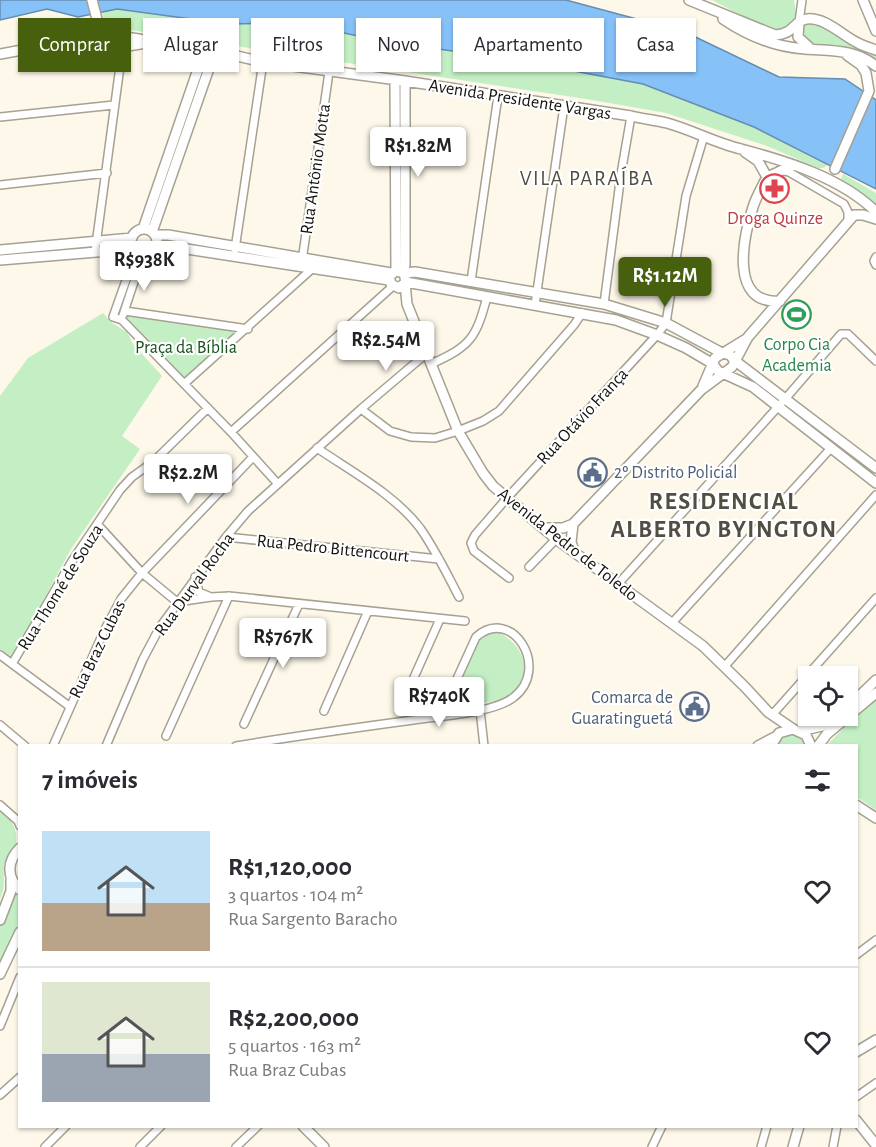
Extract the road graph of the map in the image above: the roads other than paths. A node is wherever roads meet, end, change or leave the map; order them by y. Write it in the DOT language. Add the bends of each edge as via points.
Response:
graph roads {
  1 [pos="92,0"];
  2 [pos="689,0"];
  3 [pos="803,0"];
  4 [pos="863,0"];
  5 [pos="706,8"];
  6 [pos="96,18"];
  7 [pos="799,22"];
  8 [pos="876,31"];
  9 [pos="873,47"];
  10 [pos="811,49"];
  11 [pos="836,50"];
  12 [pos="18,51"];
  13 [pos="0,54"];
  14 [pos="876,66"];
  15 [pos="119,72"];
  16 [pos="202,72"];
  17 [pos="262,72"];
  18 [pos="329,72"];
  19 [pos="394,80"];
  20 [pos="405,81"];
  21 [pos="871,90"];
  22 [pos="498,96"];
  23 [pos="114,105"];
  24 [pos="564,106"];
  25 [pos="631,116"];
  26 [pos="0,117"];
  27 [pos="704,136"];
  28 [pos="740,149"];
  29 [pos="794,165"];
  30 [pos="835,168"];
  31 [pos="779,170"];
  32 [pos="107,174"];
  33 [pos="817,175"];
  34 [pos="767,177"];
  35 [pos="0,185"];
  36 [pos="850,192"];
  37 [pos="876,212"];
  38 [pos="851,218"];
  39 [pos="876,219"];
  40 [pos="150,232"];
  41 [pos="132,238"];
  42 [pos="97,241"];
  43 [pos="156,248"];
  44 [pos="0,250"];
  45 [pos="235,251"];
  46 [pos="95,252"];
  47 [pos="137,252"];
  48 [pos="876,257"];
  49 [pos="0,260"];
  50 [pos="302,262"];
  51 [pos="314,264"];
  52 [pos="876,265"];
  53 [pos="398,279"];
  54 [pos="471,281"];
  55 [pos="536,292"];
  56 [pos="487,297"];
  57 [pos="760,299"];
  58 [pos="780,301"];
  59 [pos="604,304"];
  60 [pos="534,305"];
  61 [pos="125,311"];
  62 [pos="582,313"];
  63 [pos="122,320"];
  64 [pos="761,322"];
  65 [pos="666,323"];
  66 [pos="248,329"];
  67 [pos="657,335"];
  68 [pos="748,337"];
  69 [pos="427,353"];
  70 [pos="722,353"];
  71 [pos="734,360"];
  72 [pos="876,361"];
  73 [pos="431,364"];
  74 [pos="713,364"];
  75 [pos="723,372"];
  76 [pos="184,384"];
  77 [pos="701,390"];
  78 [pos="786,399"];
  79 [pos="778,407"];
  80 [pos="208,408"];
  81 [pos="361,409"];
  82 [pos="458,431"];
  83 [pos="231,432"];
  84 [pos="317,448"];
  85 [pos="831,448"];
  86 [pos="253,457"];
  87 [pos="876,468"];
  88 [pos="876,483"];
  89 [pos="278,484"];
  90 [pos="876,495"];
  91 [pos="507,498"];
  92 [pos="98,525"];
  93 [pos="570,527"];
  94 [pos="543,528"];
  95 [pos="226,537"];
  96 [pos="559,540"];
  97 [pos="575,552"];
  98 [pos="439,558"];
  99 [pos="529,567"];
  100 [pos="142,573"];
  101 [pos="195,578"];
  102 [pos="509,578"];
  103 [pos="618,585"];
  104 [pos="229,596"];
  105 [pos="211,597"];
  106 [pos="459,597"];
  107 [pos="876,598"];
  108 [pos="177,602"];
  109 [pos="299,604"];
  110 [pos="368,611"];
  111 [pos="440,619"];
  112 [pos="465,621"];
  113 [pos="672,623"];
  114 [pos="0,655"];
  115 [pos="12,664"];
  116 [pos="724,666"];
  117 [pos="876,680"];
  118 [pos="876,693"];
  119 [pos="858,697"];
  120 [pos="403,702"];
  121 [pos="69,706"];
  122 [pos="480,710"];
  123 [pos="324,711"];
  124 [pos="770,714"];
  125 [pos="440,716"];
  126 [pos="244,724"];
  127 [pos="0,726"];
  128 [pos="822,726"];
  129 [pos="797,730"];
  130 [pos="166,736"];
  131 [pos="774,739"];
  132 [pos="279,742"];
  133 [pos="22,744"];
  134 [pos="54,744"];
  135 [pos="106,744"];
  136 [pos="258,744"];
  137 [pos="484,744"];
  138 [pos="810,744"];
  139 [pos="820,744"];
  140 [pos="0,805"];
  141 [pos="858,806"];
  142 [pos="17,818"];
  143 [pos="876,818"];
  144 [pos="18,850"];
  145 [pos="11,880"];
  146 [pos="18,888"];
  147 [pos="0,920"];
  148 [pos="18,936"];
  149 [pos="876,940"];
  150 [pos="858,954"];
  151 [pos="0,974"];
  152 [pos="18,982"];
  153 [pos="0,1026"];
  154 [pos="876,1040"];
  155 [pos="858,1051"];
  156 [pos="18,1079"];
  157 [pos="876,1083"];
  158 [pos="0,1095"];
  159 [pos="858,1096"];
  160 [pos="858,1122"];
  161 [pos="64,1128"];
  162 [pos="159,1128"];
  163 [pos="256,1128"];
  164 [pos="305,1128"];
  165 [pos="661,1128"];
  166 [pos="767,1128"];
  167 [pos="798,1128"];
  168 [pos="837,1128"];
  169 [pos="876,1145"];
  170 [pos="45,1147"];
  171 [pos="140,1147"];
  172 [pos="236,1147"];
  173 [pos="324,1147"];
  174 [pos="652,1147"];
  175 [pos="761,1147"];
  176 [pos="793,1147"];
  177 [pos="833,1147"];
  1 -- 6 [label="street"];
  2 -- 5 [label="street"];
  3 -- 7 [label="street"];
  4 -- 8 [label="street"];
  5 -- 7 [label="street" via="775,35 792,31"];
  5 -- 10 [label="street" via="756,38"];
  7 -- 9 [label="street" via="806,18 817,20"];
  7 -- 10 [label="street" via="798,37"];
  10 -- 11 [label="street"];
  11 -- 14 [label="street" via="852,52"];
  11 -- 21 [label="street" via="861,64"];
  12 -- 13 [label="street, Avenida Presidente Vargas"];
  15 -- 23 [label="street"];
  16 -- 40 [label="street"];
  17 -- 45 [label="street"];
  18 -- 19 [label="street, Avenida Presidente Vargas"];
  18 -- 50 [label="street, Rua Antônio Motta"];
  19 -- 20 [label="street, Avenida Presidente Vargas"];
  19 -- 53 [label="street"];
  20 -- 22 [label="street, Avenida Presidente Vargas"];
  20 -- 53 [label="street"];
  21 -- 30 [label="street"];
  22 -- 24 [label="street, Avenida Presidente Vargas"];
  22 -- 54 [label="street"];
  23 -- 26 [label="street"];
  23 -- 32 [label="street"];
  24 -- 25 [label="street, Avenida Presidente Vargas"];
  24 -- 55 [label="street"];
  25 -- 27 [label="street, Avenida Presidente Vargas"];
  25 -- 59 [label="street"];
  27 -- 28 [label="street, Avenida Presidente Vargas"];
  27 -- 65 [label="street" via="686,195"];
  28 -- 29 [label="street, Avenida Presidente Vargas"];
  28 -- 34 [label="street, Avenida Presidente Vargas" via="758,161"];
  29 -- 31 [label="street"];
  29 -- 33 [label="street, Avenida Presidente Vargas"];
  30 -- 33 [label="street"];
  30 -- 36 [label="street"];
  31 -- 34 [label="street"];
  31 -- 38 [label="street" via="839,200"];
  32 -- 35 [label="street"];
  32 -- 42 [label="street"];
  33 -- 36 [label="street, Avenida Presidente Vargas"];
  34 -- 57 [label="street" via="753,207 743,263 743,277"];
  36 -- 37 [label="street"];
  36 -- 38 [label="street" via="858,202"];
  38 -- 39 [label="street" via="864,215"];
  38 -- 58 [label="street"];
  40 -- 41 [label="street" via="134,234"];
  40 -- 43 [label="street" via="157,242"];
  40 -- 45 [label="street"];
  41 -- 42 [label="street"];
  41 -- 47 [label="street"];
  42 -- 44 [label="street"];
  42 -- 46 [label="street"];
  43 -- 45 [label="street"];
  43 -- 47 [label="street" via="153,252"];
  45 -- 50 [label="street"];
  46 -- 47 [label="street"];
  46 -- 49 [label="street"];
  47 -- 61 [label="street"];
  47 -- 63 [label="street" via="113,317"];
  48 -- 52 [label="street"];
  50 -- 51 [label="street"];
  51 -- 53 [label="street"];
  51 -- 66 [label="street"];
  53 -- 54 [label="street" via="415,272"];
  53 -- 56 [label="street"];
  53 -- 69 [label="street, Avenida Pedro de Toledo"];
  53 -- 83 [label="street"];
  54 -- 55 [label="street"];
  55 -- 59 [label="street"];
  55 -- 60 [label="street"];
  56 -- 60 [label="street"];
  56 -- 73 [label="street" via="480,324 469,342"];
  57 -- 58 [label="street"];
  57 -- 64 [label="street"];
  58 -- 64 [label="street"];
  59 -- 65 [label="street"];
  60 -- 62 [label="street"];
  61 -- 63 [label="street"];
  61 -- 66 [label="street"];
  62 -- 67 [label="street"];
  62 -- 82 [label="street" via="499,411"];
  63 -- 76 [label="street"];
  64 -- 68 [label="street"];
  65 -- 67 [label="street, Rua Otávio França"];
  65 -- 70 [label="street"];
  66 -- 76 [label="street"];
  67 -- 74 [label="street"];
  67 -- 91 [label="street, Rua Otávio França"];
  68 -- 70 [label="street"];
  68 -- 71 [label="street"];
  69 -- 73 [label="street, Avenida Pedro de Toledo"];
  69 -- 81 [label="street, Rua Durval Rocha"];
  70 -- 71 [label="street"];
  70 -- 74 [label="street"];
  71 -- 75 [label="street" via="732,367"];
  71 -- 78 [label="street"];
  72 -- 78 [label="street" via="844,333"];
  73 -- 82 [label="street, Avenida Pedro de Toledo"];
  74 -- 75 [label="street"];
  74 -- 77 [label="street"];
  75 -- 77 [label="street"];
  75 -- 79 [label="street" via="753,387"];
  76 -- 80 [label="street"];
  77 -- 93 [label="street"];
  78 -- 79 [label="street"];
  78 -- 87 [label="street"];
  79 -- 85 [label="street"];
  79 -- 103 [label="street"];
  80 -- 83 [label="street"];
  80 -- 92 [label="street, Rua Thomé de Souza" via="153,462 132,477"];
  81 -- 82 [label="street" via="390,430 411,437 435,438"];
  81 -- 84 [label="street, Rua Durval Rocha"];
  82 -- 91 [label="street, Avenida Pedro de Toledo" via="483,473"];
  83 -- 86 [label="street"];
  84 -- 89 [label="street, Rua Durval Rocha"];
  84 -- 98 [label="street" via="398,505 419,527"];
  85 -- 88 [label="street"];
  85 -- 113 [label="street"];
  86 -- 89 [label="street"];
  86 -- 100 [label="street, Rua Braz Cubas"];
  89 -- 95 [label="street, Rua Durval Rocha"];
  90 -- 116 [label="street"];
  91 -- 94 [label="street, Avenida Pedro de Toledo"];
  91 -- 102 [label="street, Rua Otávio França" via="471,543 474,551"];
  92 -- 100 [label="street"];
  92 -- 115 [label="street, Rua Thomé de Souza" via="72,561"];
  93 -- 94 [label="street"];
  93 -- 96 [label="street"];
  93 -- 97 [label="street"];
  94 -- 96 [label="street, Avenida Pedro de Toledo"];
  95 -- 98 [label="street, Rua Pedro Bittencourt"];
  95 -- 101 [label="street, Rua Durval Rocha"];
  96 -- 97 [label="street, Avenida Pedro de Toledo"];
  96 -- 99 [label="street"];
  97 -- 103 [label="street, Avenida Pedro de Toledo"];
  98 -- 106 [label="street"];
  100 -- 108 [label="street"];
  100 -- 121 [label="street, Rua Braz Cubas" via="121,599"];
  101 -- 105 [label="street" via="199,591"];
  101 -- 108 [label="street, Rua Durval Rocha"];
  103 -- 113 [label="street, Avenida Pedro de Toledo"];
  104 -- 105 [label="street"];
  104 -- 109 [label="street"];
  104 -- 130 [label="street"];
  105 -- 108 [label="street"];
  107 -- 124 [label="street"];
  108 -- 135 [label="street, Rua Durval Rocha" via="143,659"];
  109 -- 110 [label="street"];
  109 -- 126 [label="street"];
  110 -- 111 [label="street"];
  110 -- 123 [label="street"];
  111 -- 112 [label="street"];
  111 -- 120 [label="street"];
  113 -- 116 [label="street, Avenida Pedro de Toledo"];
  114 -- 115 [label="street"];
  115 -- 121 [label="street"];
  116 -- 124 [label="street, Avenida Pedro de Toledo"];
  117 -- 119 [label="street"];
  118 -- 139 [label="street"];
  121 -- 134 [label="street, Rua Braz Cubas"];
  122 -- 125 [label="street"];
  122 -- 125 [label="street" via="515,697 529,675 527,650 520,640 498,628 485,629 476,637"];
  122 -- 137 [label="street"];
  124 -- 129 [label="street, Avenida Pedro de Toledo"];
  124 -- 131 [label="street, Avenida Pedro de Toledo"];
  125 -- 132 [label="street"];
  127 -- 133 [label="street"];
  128 -- 129 [label="street"];
  129 -- 131 [label="street" via="784,730"];
  129 -- 138 [label="street" via="806,735"];
  132 -- 136 [label="street"];
  140 -- 142 [label="street"];
  141 -- 143 [label="street"];
  144 -- 145 [label="street" via="10,863"];
  145 -- 146 [label="street"];
  145 -- 147 [label="street"];
  148 -- 151 [label="street"];
  149 -- 150 [label="street"];
  152 -- 153 [label="street"];
  154 -- 155 [label="street"];
  156 -- 158 [label="street"];
  157 -- 159 [label="street"];
  160 -- 169 [label="street"];
  161 -- 170 [label="street"];
  162 -- 171 [label="street"];
  163 -- 172 [label="street"];
  164 -- 173 [label="street"];
  165 -- 174 [label="street"];
  166 -- 175 [label="street"];
  167 -- 176 [label="street"];
  168 -- 177 [label="street"];
}
